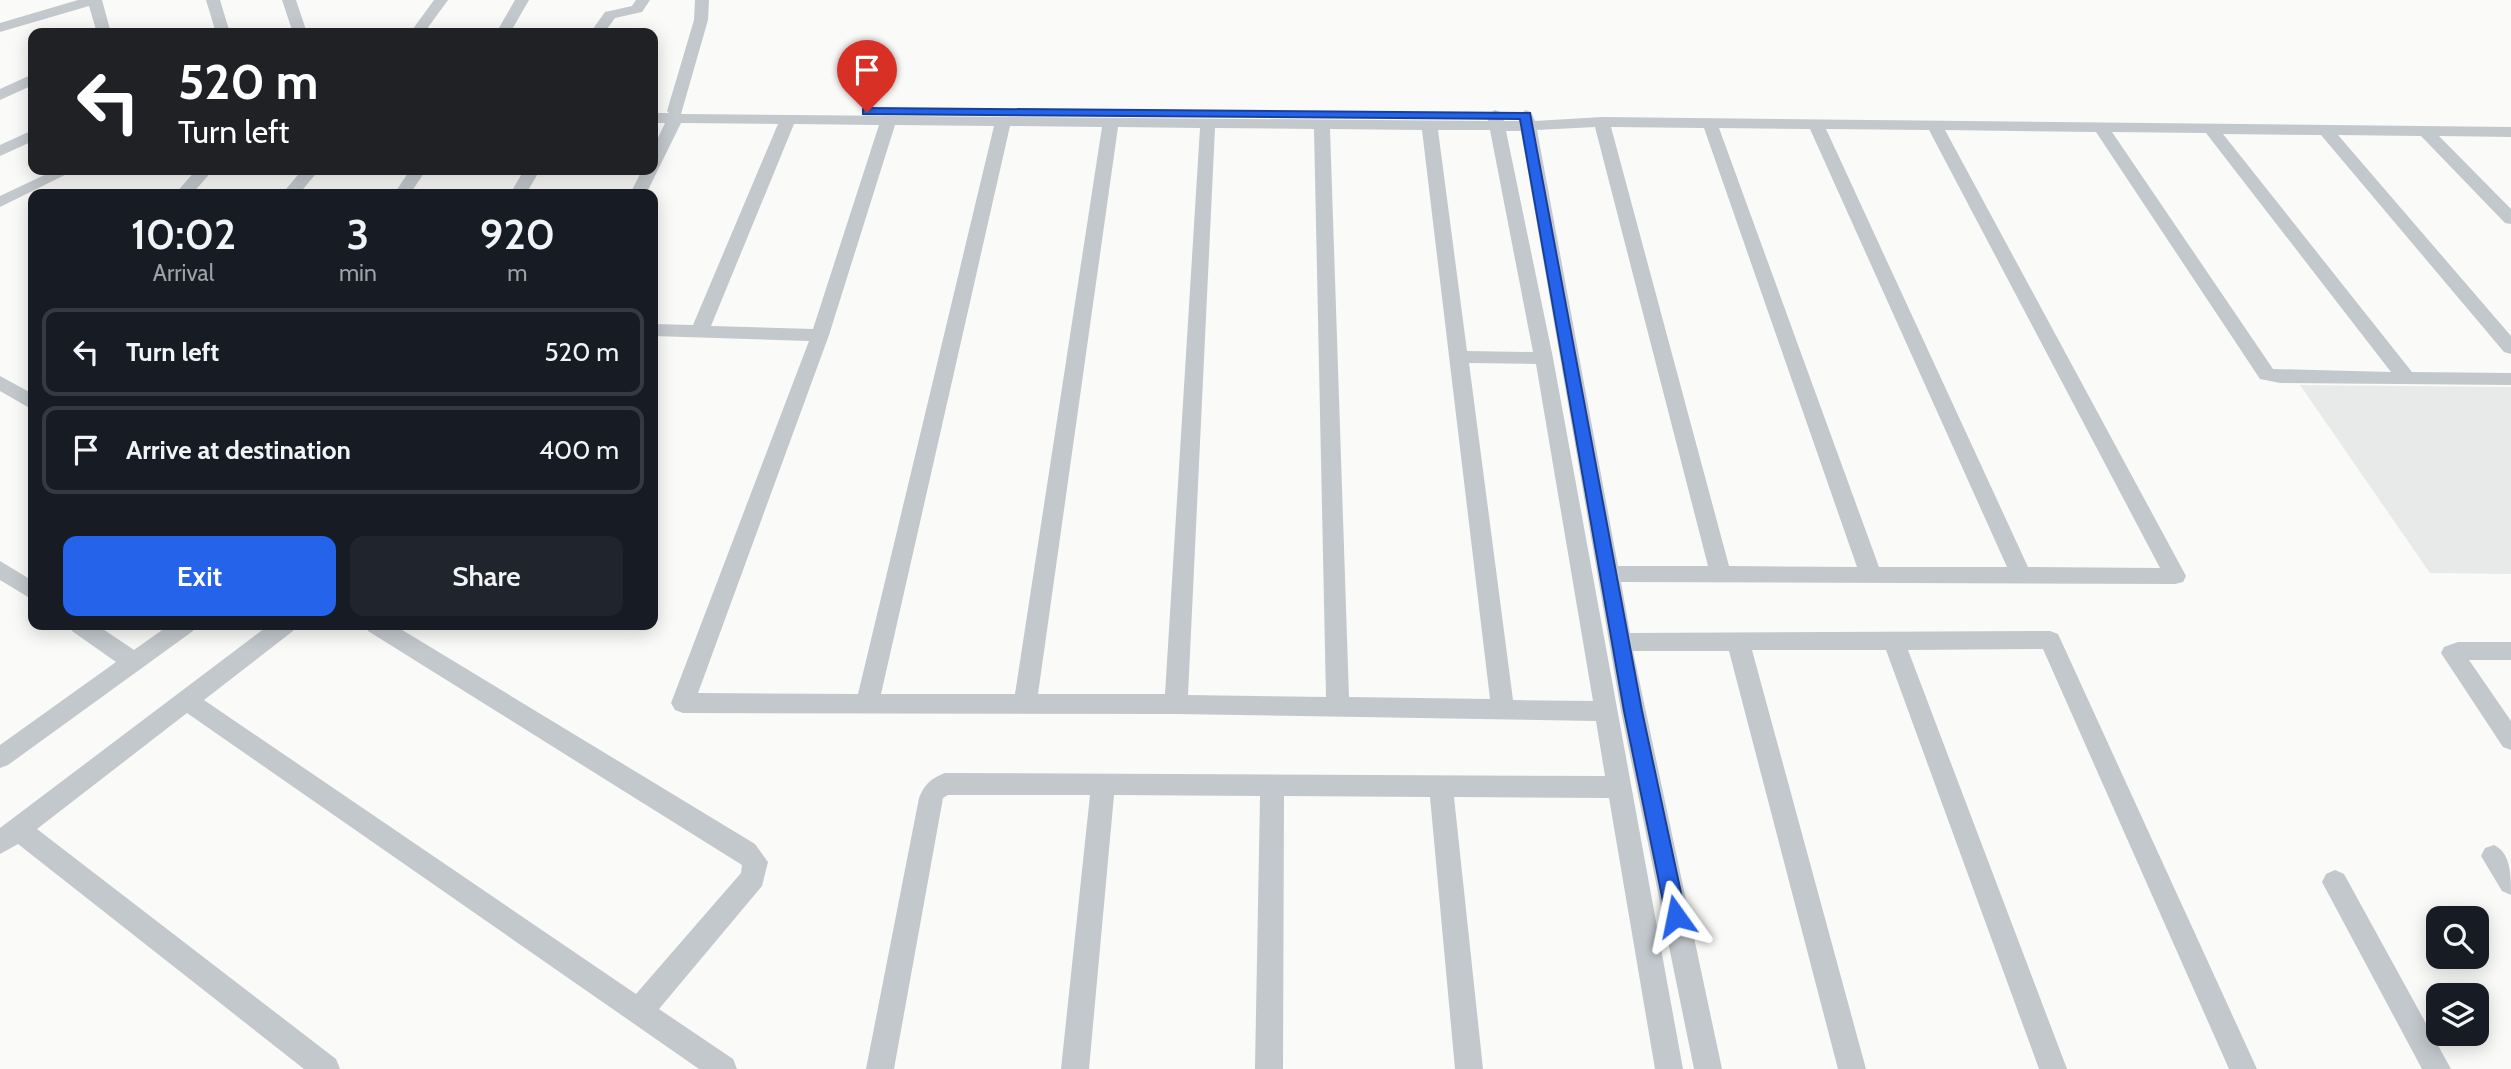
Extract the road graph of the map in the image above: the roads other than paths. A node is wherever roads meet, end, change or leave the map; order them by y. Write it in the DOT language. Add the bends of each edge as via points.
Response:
graph roads {
  1 [pos="94,0"];
  2 [pos="213,0"];
  3 [pos="289,0"];
  4 [pos="441,0"];
  5 [pos="522,0"];
  6 [pos="643,0"];
  7 [pos="702,0"];
  8 [pos="102,28"];
  9 [pos="220,28"];
  10 [pos="298,28"];
  11 [pos="420,28"];
  12 [pos="506,28"];
  13 [pos="601,28"];
  14 [pos="0,29"];
  15 [pos="28,81"];
  16 [pos="0,95"];
  17 [pos="658,111"];
  18 [pos="675,115"];
  19 [pos="658,117"];
  20 [pos="1058,117"];
  21 [pos="1496,120"];
  22 [pos="1526,120"];
  23 [pos="787,121"];
  24 [pos="1111,121"];
  25 [pos="1208,121"];
  26 [pos="888,122"];
  27 [pos="1003,122"];
  28 [pos="1602,122"];
  29 [pos="1322,123"];
  30 [pos="1429,124"];
  31 [pos="1710,124"];
  32 [pos="1816,125"];
  33 [pos="1935,126"];
  34 [pos="2101,128"];
  35 [pos="2211,129"];
  36 [pos="2325,130"];
  37 [pos="2425,131"];
  38 [pos="2511,132"];
  39 [pos="28,137"];
  40 [pos="0,151"];
  41 [pos="658,153"];
  42 [pos="36,175"];
  43 [pos="57,175"];
  44 [pos="200,175"];
  45 [pos="307,175"];
  46 [pos="188,189"];
  47 [pos="294,189"];
  48 [pos="0,192"];
  49 [pos="0,202"];
  50 [pos="2511,219"];
  51 [pos="658,330"];
  52 [pos="700,331"];
  53 [pos="820,335"];
  54 [pos="2511,348"];
  55 [pos="1459,357"];
  56 [pos="1544,358"];
  57 [pos="2406,377"];
  58 [pos="2511,379"];
  59 [pos="0,382"];
  60 [pos="28,400"];
  61 [pos="0,569"];
  62 [pos="1608,575"];
  63 [pos="1721,575"];
  64 [pos="1871,575"];
  65 [pos="2021,575"];
  66 [pos="28,589"];
  67 [pos="87,630"];
  68 [pos="178,630"];
  69 [pos="279,630"];
  70 [pos="384,630"];
  71 [pos="1738,641"];
  72 [pos="1894,641"];
  73 [pos="1620,642"];
  74 [pos="2511,652"];
  75 [pos="134,662"];
  76 [pos="187,701"];
  77 [pos="867,703"];
  78 [pos="1025,704"];
  79 [pos="1176,704"];
  80 [pos="1338,707"];
  81 [pos="1503,709"];
  82 [pos="1605,711"];
  83 [pos="2511,740"];
  84 [pos="0,758"];
  85 [pos="1441,785"];
  86 [pos="1104,787"];
  87 [pos="1272,787"];
  88 [pos="1621,788"];
  89 [pos="9,836"];
  90 [pos="2494,856"];
  91 [pos="2335,882"];
  92 [pos="2511,883"];
  93 [pos="639,1011"];
  94 [pos="326,1069"];
  95 [pos="723,1069"];
  96 [pos="880,1069"];
  97 [pos="1075,1069"];
  98 [pos="1269,1069"];
  99 [pos="1469,1069"];
  100 [pos="1669,1069"];
  101 [pos="1708,1069"];
  102 [pos="1852,1069"];
  103 [pos="2053,1069"];
  104 [pos="2243,1069"];
  105 [pos="2437,1069"];
  1 -- 8 [label="street"];
  1 -- 14 [label="street"];
  2 -- 9 [label="street"];
  3 -- 10 [label="street"];
  4 -- 11 [label="street"];
  5 -- 12 [label="street"];
  6 -- 13 [label="street" via="637,9 610,15"];
  7 -- 18 [label="street" via="701,20"];
  15 -- 16 [label="street"];
  17 -- 18 [label="street"];
  18 -- 19 [label="street"];
  18 -- 20 [label="street"];
  18 -- 23 [label="street"];
  18 -- 41 [label="street"];
  20 -- 21 [label="street"];
  20 -- 24 [label="street"];
  20 -- 27 [label="street"];
  21 -- 22 [label="street"];
  21 -- 30 [label="street"];
  21 -- 56 [label="street"];
  22 -- 28 [label="street"];
  22 -- 62 [label="street"];
  23 -- 26 [label="street"];
  23 -- 52 [label="street"];
  24 -- 25 [label="street"];
  24 -- 78 [label="street"];
  25 -- 29 [label="street"];
  25 -- 79 [label="street"];
  26 -- 27 [label="street"];
  26 -- 53 [label="street"];
  27 -- 77 [label="street"];
  28 -- 31 [label="street"];
  28 -- 63 [label="street"];
  29 -- 30 [label="street"];
  29 -- 80 [label="street"];
  30 -- 55 [label="street"];
  31 -- 32 [label="street"];
  31 -- 64 [label="street"];
  32 -- 33 [label="street"];
  32 -- 65 [label="street"];
  33 -- 34 [label="street"];
  33 -- 65 [label="street" via="2175,576"];
  34 -- 35 [label="street"];
  34 -- 57 [label="street" via="2267,374"];
  35 -- 36 [label="street"];
  35 -- 57 [label="street"];
  36 -- 37 [label="street"];
  36 -- 54 [label="street"];
  37 -- 38 [label="street"];
  37 -- 50 [label="street"];
  39 -- 40 [label="street"];
  42 -- 48 [label="street"];
  43 -- 49 [label="street"];
  44 -- 46 [label="street"];
  45 -- 47 [label="street"];
  51 -- 52 [label="street"];
  52 -- 53 [label="street"];
  53 -- 77 [label="street" via="683,703"];
  55 -- 56 [label="street"];
  55 -- 81 [label="street"];
  56 -- 82 [label="street"];
  57 -- 58 [label="street"];
  59 -- 60 [label="street"];
  61 -- 66 [label="street"];
  62 -- 63 [label="street"];
  62 -- 73 [label="street"];
  63 -- 64 [label="street"];
  64 -- 65 [label="street"];
  67 -- 75 [label="street"];
  68 -- 75 [label="street"];
  69 -- 76 [label="street"];
  70 -- 93 [label="street" via="746,852 755,862 753,878"];
  71 -- 72 [label="street"];
  71 -- 73 [label="street"];
  71 -- 102 [label="street"];
  72 -- 103 [label="street"];
  72 -- 104 [label="street" via="2050,640"];
  73 -- 101 [label="street"];
  74 -- 83 [label="street" via="2452,653"];
  75 -- 84 [label="street"];
  76 -- 89 [label="street"];
  76 -- 93 [label="street"];
  77 -- 78 [label="street"];
  78 -- 79 [label="street"];
  79 -- 80 [label="street"];
  80 -- 81 [label="street"];
  81 -- 82 [label="street"];
  82 -- 88 [label="street"];
  85 -- 87 [label="street"];
  85 -- 88 [label="street"];
  85 -- 99 [label="street"];
  86 -- 87 [label="street"];
  86 -- 96 [label="street" via="945,784 936,790"];
  86 -- 97 [label="street"];
  87 -- 98 [label="street"];
  88 -- 100 [label="street"];
  89 -- 94 [label="street"];
  90 -- 92 [label="street"];
  91 -- 105 [label="street"];
  93 -- 95 [label="street"];
}
